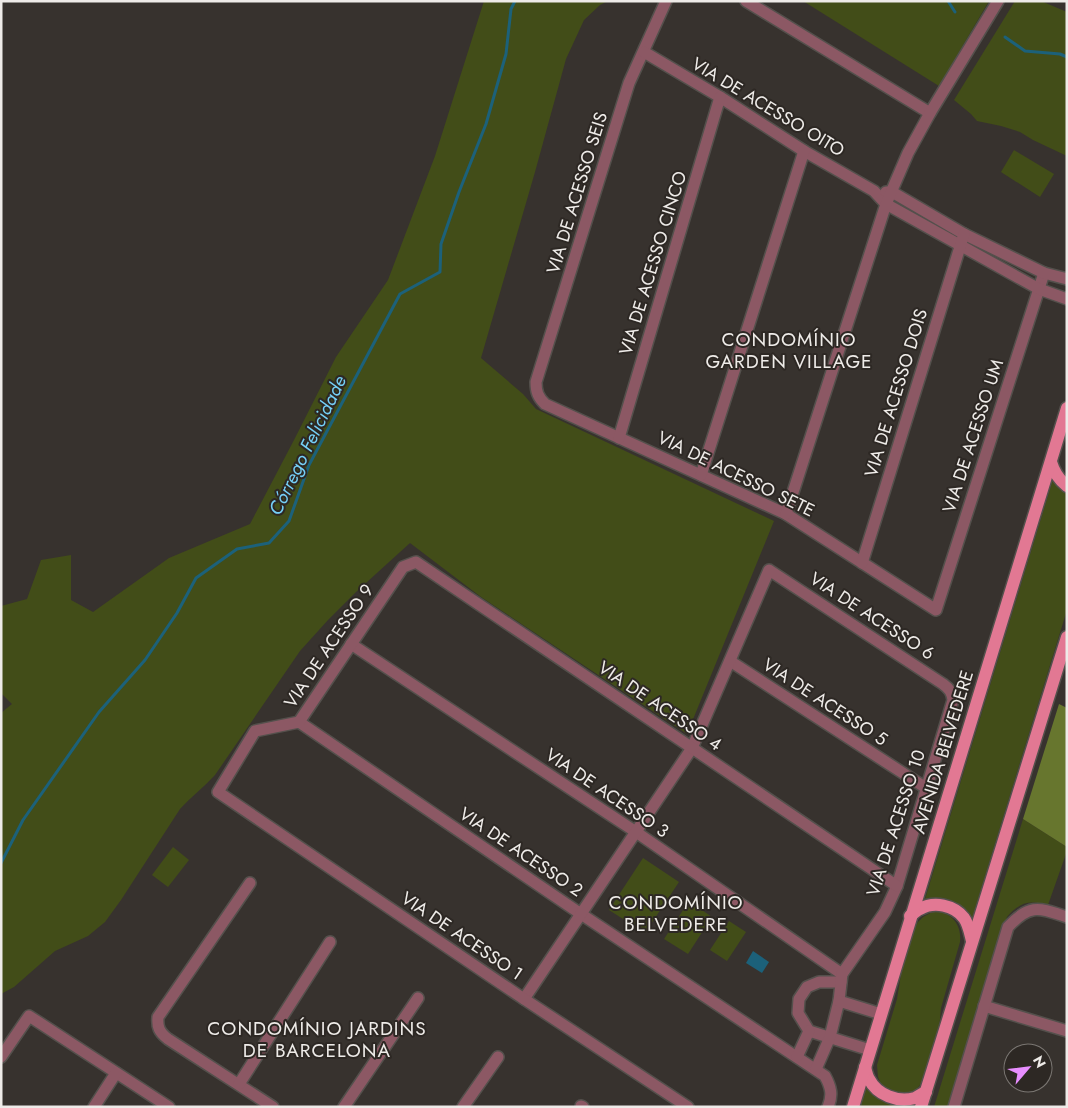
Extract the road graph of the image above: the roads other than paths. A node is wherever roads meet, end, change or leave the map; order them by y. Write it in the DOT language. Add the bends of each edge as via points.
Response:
graph roads {
  1 [pos="666,1"];
  2 [pos="746,1"];
  3 [pos="998,1"];
  4 [pos="644,52"];
  5 [pos="720,98"];
  6 [pos="930,114"];
  7 [pos="804,151"];
  8 [pos="874,191"];
  9 [pos="892,192"];
  10 [pos="886,204"];
  11 [pos="964,234"];
  12 [pos="960,246"];
  13 [pos="1044,273"];
  14 [pos="1067,278"];
  15 [pos="1039,289"];
  16 [pos="1067,299"];
  17 [pos="539,398"];
  18 [pos="1067,408"];
  19 [pos="619,438"];
  20 [pos="1051,462"];
  21 [pos="701,475"];
  22 [pos="1067,486"];
  23 [pos="786,514"];
  24 [pos="862,563"];
  25 [pos="403,567"];
  26 [pos="936,610"];
  27 [pos="1067,636"];
  28 [pos="351,644"];
  29 [pos="730,661"];
  30 [pos="952,694"];
  31 [pos="299,722"];
  32 [pos="692,748"];
  33 [pos="926,788"];
  34 [pos="218,792"];
  35 [pos="636,832"];
  36 [pos="250,883"];
  37 [pos="897,886"];
  38 [pos="581,914"];
  39 [pos="910,916"];
  40 [pos="1067,917"];
  41 [pos="972,941"];
  42 [pos="330,942"];
  43 [pos="842,978"];
  44 [pos="418,998"];
  45 [pos="524,999"];
  46 [pos="839,1001"];
  47 [pos="984,1006"];
  48 [pos="881,1014"];
  49 [pos="809,1030"];
  50 [pos="1067,1031"];
  51 [pos="830,1037"];
  52 [pos="870,1050"];
  53 [pos="1,1057"];
  54 [pos="498,1057"];
  55 [pos="797,1057"];
  56 [pos="865,1067"];
  57 [pos="820,1072"];
  58 [pos="116,1073"];
  59 [pos="238,1084"];
  60 [pos="926,1092"];
  61 [pos="94,1107"];
  62 [pos="169,1107"];
  63 [pos="273,1107"];
  64 [pos="344,1107"];
  65 [pos="464,1107"];
  66 [pos="688,1107"];
  67 [pos="828,1107"];
  68 [pos="853,1107"];
  69 [pos="921,1107"];
  70 [pos="954,1107"];
  1 -- 4 [label="street, VIA DE ACESSO SEIS"];
  2 -- 6 [label="street"];
  3 -- 6 [label="street"];
  4 -- 5 [label="street, VIA DE ACESSO OITO"];
  4 -- 17 [label="street, VIA DE ACESSO SEIS" via="629,83 536,382"];
  5 -- 7 [label="street, VIA DE ACESSO OITO"];
  5 -- 19 [label="street, VIA DE ACESSO CINCO"];
  6 -- 9 [label="street" via="908,153"];
  7 -- 8 [label="street, VIA DE ACESSO OITO"];
  7 -- 21 [label="street"];
  8 -- 9 [label="street, VIA DE ACESSO OITO"];
  8 -- 10 [label="street, VIA DE ACESSO OITO"];
  9 -- 10 [label="street"];
  9 -- 11 [label="street"];
  10 -- 12 [label="street, VIA DE ACESSO OITO"];
  10 -- 23 [label="street"];
  11 -- 12 [label="street, VIA DE ACESSO DOIS"];
  11 -- 13 [label="street"];
  12 -- 15 [label="street, VIA DE ACESSO OITO"];
  12 -- 24 [label="street, VIA DE ACESSO DOIS"];
  13 -- 14 [label="street"];
  13 -- 15 [label="street, VIA DE ACESSO UM"];
  15 -- 16 [label="street, VIA DE ACESSO OITO"];
  15 -- 26 [label="street, VIA DE ACESSO UM"];
  17 -- 19 [label="street, VIA DE ACESSO SETE" via="545,404"];
  18 -- 20 [label="main road, AVENIDA BELVEDERE"];
  19 -- 21 [label="street, VIA DE ACESSO SETE"];
  20 -- 22 [label="main road" via="1055,473"];
  20 -- 39 [label="main road, AVENIDA BELVEDERE"];
  21 -- 23 [label="street, VIA DE ACESSO SETE"];
  23 -- 24 [label="street, VIA DE ACESSO SETE"];
  24 -- 26 [label="street, VIA DE ACESSO SETE"];
  25 -- 28 [label="street, VIA DE ACESSO 9"];
  25 -- 32 [label="street, VIA DE ACESSO 4" via="416,562"];
  27 -- 41 [label="main road"];
  28 -- 31 [label="street, VIA DE ACESSO 9"];
  28 -- 35 [label="street, VIA DE ACESSO 3"];
  29 -- 30 [label="street, VIA DE ACESSO 6" via="770,570 949,688"];
  29 -- 32 [label="street"];
  29 -- 33 [label="street, VIA DE ACESSO 5"];
  30 -- 33 [label="street, VIA DE ACESSO 10" via="952,707"];
  31 -- 34 [label="street, VIA DE ACESSO 9" via="255,731"];
  31 -- 38 [label="street, VIA DE ACESSO 2"];
  32 -- 35 [label="street"];
  32 -- 37 [label="street, VIA DE ACESSO 4"];
  33 -- 37 [label="street, VIA DE ACESSO 10"];
  34 -- 45 [label="street, VIA DE ACESSO 1"];
  35 -- 38 [label="street"];
  35 -- 43 [label="street, VIA DE ACESSO 3"];
  36 -- 59 [label="street" via="158,1017 157,1026 161,1033"];
  37 -- 43 [label="street, VIA DE ACESSO 10" via="885,912"];
  38 -- 45 [label="street"];
  38 -- 55 [label="street, VIA DE ACESSO 2"];
  39 -- 41 [label="main road" via="920,908 944,905 964,919"];
  39 -- 48 [label="main road, AVENIDA BELVEDERE"];
  40 -- 47 [label="street" via="1037,909 1016,917 1008,927"];
  41 -- 60 [label="main road"];
  42 -- 59 [label="street"];
  43 -- 46 [label="street, VIA DE ACESSO 10"];
  43 -- 49 [label="street" via="819,982 807,988 799,999 798,1014"];
  44 -- 64 [label="street"];
  45 -- 66 [label="street, VIA DE ACESSO 1"];
  46 -- 48 [label="street"];
  46 -- 51 [label="street, VIA DE ACESSO 10"];
  47 -- 50 [label="street"];
  47 -- 70 [label="street"];
  48 -- 52 [label="main road, AVENIDA BELVEDERE"];
  49 -- 51 [label="street"];
  49 -- 55 [label="street"];
  51 -- 52 [label="street"];
  51 -- 57 [label="street, VIA DE ACESSO 10"];
  52 -- 56 [label="main road, AVENIDA BELVEDERE"];
  53 -- 58 [label="street" via="29,1016"];
  54 -- 65 [label="street"];
  55 -- 57 [label="street, VIA DE ACESSO 2"];
  56 -- 60 [label="main road" via="869,1080 889,1097 902,1100"];
  56 -- 68 [label="main road, AVENIDA BELVEDERE"];
  57 -- 67 [label="street" via="832,1093"];
  58 -- 61 [label="street"];
  58 -- 62 [label="street"];
  59 -- 63 [label="street"];
  60 -- 69 [label="main road"];
}
